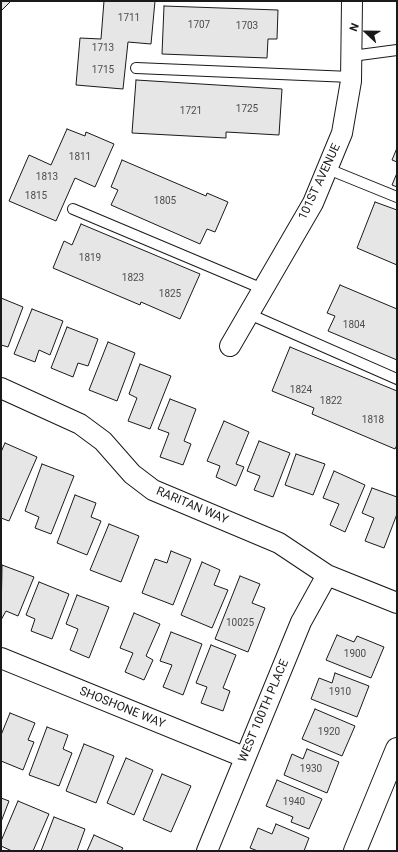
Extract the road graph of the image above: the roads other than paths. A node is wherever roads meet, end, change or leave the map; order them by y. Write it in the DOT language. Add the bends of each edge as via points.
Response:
graph roads {
  1 [pos="352,1"];
  2 [pos="397,50"];
  3 [pos="352,56"];
  4 [pos="136,68"];
  5 [pos="351,77"];
  6 [pos="328,169"];
  7 [pos="397,197"];
  8 [pos="73,209"];
  9 [pos="264,289"];
  10 [pos="249,314"];
  11 [pos="230,346"];
  12 [pos="397,378"];
  13 [pos="1,388"];
  14 [pos="327,575"];
  15 [pos="397,603"];
  16 [pos="1,658"];
  17 [pos="397,749"];
  18 [pos="244,757"];
  19 [pos="206,851"];
  20 [pos="355,851"];
  1 -- 3 [label="street, 101ST AVENUE"];
  2 -- 3 [label="lane"];
  3 -- 5 [label="street, 101ST AVENUE"];
  4 -- 5 [label="lane"];
  5 -- 6 [label="street, 101ST AVENUE" via="342,133"];
  6 -- 7 [label="lane"];
  6 -- 9 [label="street, 101ST AVENUE" via="313,203"];
  8 -- 9 [label="lane"];
  9 -- 10 [label="street, 101ST AVENUE"];
  10 -- 11 [label="street, 101ST AVENUE"];
  10 -- 12 [label="lane"];
  13 -- 14 [label="street, RARITAN WAY" via="80,424 103,441 132,474 148,487 279,543"];
  14 -- 15 [label="street, RARITAN WAY"];
  14 -- 18 [label="street, WEST 100TH PLACE" via="301,622"];
  16 -- 18 [label="street, SHOSHONE WAY"];
  17 -- 20 [label="street"];
  18 -- 19 [label="street, WEST 100TH PLACE"];
}
